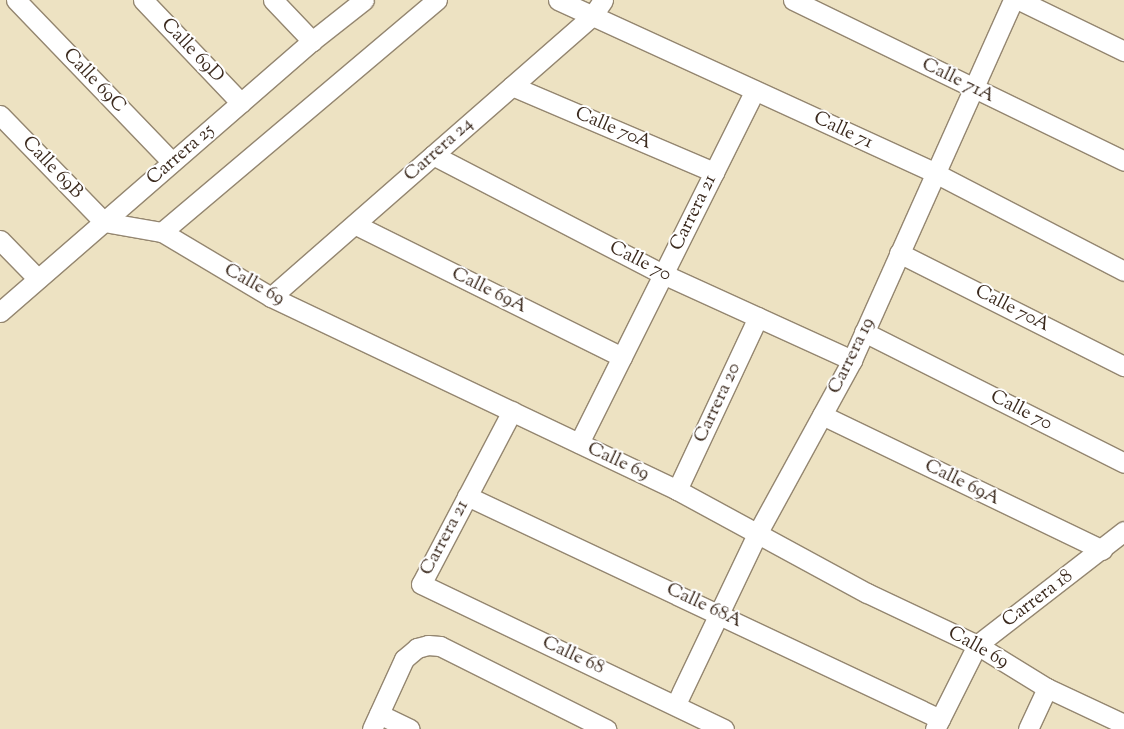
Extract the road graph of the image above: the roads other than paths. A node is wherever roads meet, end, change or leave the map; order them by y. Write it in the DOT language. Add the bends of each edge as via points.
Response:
graph roads {
  1 [pos="16,0"];
  2 [pos="143,0"];
  3 [pos="272,0"];
  4 [pos="364,0"];
  5 [pos="436,0"];
  6 [pos="558,0"];
  7 [pos="793,0"];
  8 [pos="1013,0"];
  9 [pos="1019,0"];
  10 [pos="598,7"];
  11 [pos="312,41"];
  12 [pos="1124,52"];
  13 [pos="512,86"];
  14 [pos="973,88"];
  15 [pos="755,90"];
  16 [pos="241,102"];
  17 [pos="0,115"];
  18 [pos="433,155"];
  19 [pos="1124,160"];
  20 [pos="172,162"];
  21 [pos="714,172"];
  22 [pos="935,173"];
  23 [pos="104,222"];
  24 [pos="356,225"];
  25 [pos="162,232"];
  26 [pos="0,240"];
  27 [pos="900,253"];
  28 [pos="1124,271"];
  29 [pos="663,274"];
  30 [pos="38,279"];
  31 [pos="271,296"];
  32 [pos="0,312"];
  33 [pos="758,317"];
  34 [pos="864,332"];
  35 [pos="622,357"];
  36 [pos="852,360"];
  37 [pos="1124,366"];
  38 [pos="512,411"];
  39 [pos="822,415"];
  40 [pos="579,443"];
  41 [pos="1124,464"];
  42 [pos="677,490"];
  43 [pos="467,496"];
  44 [pos="1124,531"];
  45 [pos="758,532"];
  46 [pos="1102,550"];
  47 [pos="421,584"];
  48 [pos="721,613"];
  49 [pos="976,646"];
  50 [pos="1047,688"];
  51 [pos="676,704"];
  52 [pos="376,722"];
  53 [pos="938,724"];
  54 [pos="1124,724"];
  55 [pos="410,729"];
  56 [pos="606,729"];
  57 [pos="724,729"];
  58 [pos="1028,729"];
  1 -- 20 [label="street, Calle 69C"];
  2 -- 16 [label="street, Calle 69D"];
  3 -- 11 [label="street"];
  4 -- 11 [label="street, Carrera 25"];
  5 -- 25 [label="street"];
  6 -- 10 [label="street, Calle 71"];
  7 -- 14 [label="street, Calle 71A"];
  8 -- 14 [label="street, Carrera 19"];
  9 -- 12 [label="street"];
  10 -- 13 [label="street, Carrera 24"];
  10 -- 15 [label="street, Calle 71"];
  11 -- 16 [label="street, Carrera 25"];
  13 -- 18 [label="street, Carrera 24"];
  13 -- 21 [label="street, Calle 70A"];
  14 -- 19 [label="street, Calle 71A"];
  14 -- 22 [label="street, Carrera 19"];
  15 -- 21 [label="street, Carrera 21"];
  15 -- 22 [label="street, Calle 71"];
  16 -- 20 [label="street, Carrera 25"];
  17 -- 23 [label="street, Calle 69B"];
  18 -- 24 [label="street, Carrera 24"];
  18 -- 29 [label="street, Calle 70"];
  20 -- 23 [label="street, Carrera 25"];
  21 -- 29 [label="street, Carrera 21"];
  22 -- 27 [label="street, Carrera 19"];
  22 -- 28 [label="street, Calle 71"];
  23 -- 25 [label="street, Calle 69"];
  23 -- 30 [label="street, Carrera 25"];
  24 -- 31 [label="street, Carrera 24"];
  24 -- 35 [label="street, Calle 69A"];
  25 -- 31 [label="street, Calle 69"];
  26 -- 30 [label="street"];
  27 -- 34 [label="street, Carrera 19"];
  27 -- 37 [label="street, Calle 70A"];
  29 -- 33 [label="street, Calle 70"];
  29 -- 35 [label="street, Carrera 21"];
  30 -- 32 [label="street, Carrera 25"];
  31 -- 38 [label="street, Calle 69"];
  33 -- 36 [label="street, Calle 70"];
  33 -- 42 [label="street, Carrera 20"];
  34 -- 36 [label="street, Carrera 19"];
  34 -- 41 [label="street, Calle 70"];
  35 -- 40 [label="street, Carrera 21"];
  36 -- 39 [label="street, Carrera 19"];
  38 -- 40 [label="street, Calle 69"];
  38 -- 43 [label="street, Carrera 21"];
  39 -- 45 [label="street, Carrera 19"];
  39 -- 46 [label="street, Calle 69A"];
  40 -- 42 [label="street, Calle 69"];
  42 -- 45 [label="street, Calle 69"];
  43 -- 47 [label="street, Carrera 21"];
  43 -- 48 [label="street, Calle 68A"];
  44 -- 46 [label="street, Carrera 18"];
  45 -- 48 [label="street, Carrera 19"];
  45 -- 49 [label="street, Calle 69" via="867,593"];
  46 -- 49 [label="street, Carrera 18"];
  47 -- 51 [label="street, Calle 68"];
  48 -- 51 [label="street, Carrera 19"];
  48 -- 53 [label="street, Calle 68A"];
  49 -- 50 [label="street, Calle 69"];
  49 -- 53 [label="street, Carrera 18"];
  50 -- 54 [label="street, Calle 69"];
  50 -- 58 [label="street"];
  51 -- 57 [label="street, Calle 68"];
  52 -- 55 [label="street"];
  52 -- 56 [label="street" via="410,652 428,645 440,646"];
}
